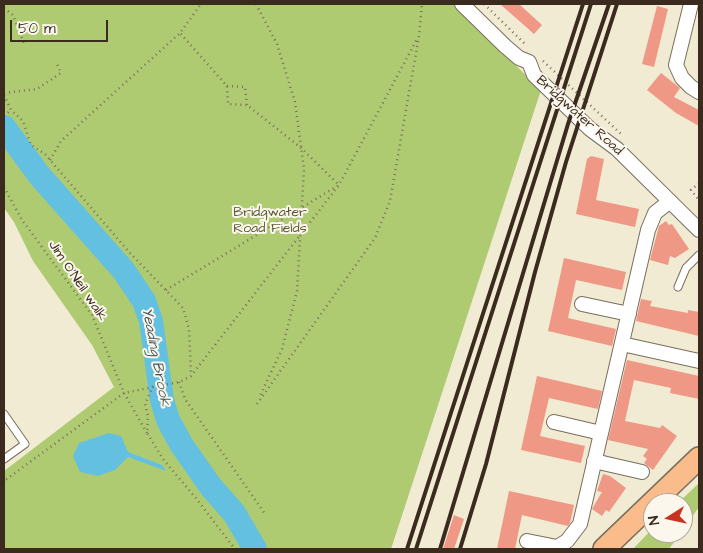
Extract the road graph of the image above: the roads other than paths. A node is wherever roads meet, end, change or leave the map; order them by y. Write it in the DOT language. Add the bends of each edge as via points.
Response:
graph roads {
  1 [pos="462,4"];
  2 [pos="691,4"];
  3 [pos="699,92"];
  4 [pos="670,201"];
  5 [pos="699,230"];
  6 [pos="699,255"];
  7 [pos="678,287"];
  8 [pos="582,304"];
  9 [pos="629,314"];
  10 [pos="622,344"];
  11 [pos="699,361"];
  12 [pos="4,414"];
  13 [pos="554,422"];
  14 [pos="601,433"];
  15 [pos="699,458"];
  16 [pos="4,459"];
  17 [pos="594,462"];
  18 [pos="642,472"];
  19 [pos="527,541"];
  20 [pos="604,549"];
  1 -- 4 [label="street, Bridgwater Road" via="519,58 529,62 534,75"];
  2 -- 3 [label="street" via="676,65 682,78"];
  4 -- 5 [label="street, Bridgwater Road"];
  4 -- 9 [label="street" via="655,214 648,230"];
  6 -- 7 [label="lane" via="686,268"];
  8 -- 9 [label="street"];
  9 -- 10 [label="street"];
  10 -- 11 [label="street"];
  10 -- 14 [label="street"];
  12 -- 16 [label="lane" via="25,444"];
  13 -- 14 [label="street"];
  14 -- 17 [label="street"];
  15 -- 20 [label="main road"];
  17 -- 18 [label="street"];
  17 -- 19 [label="street" via="580,524 567,542 557,546"];
}
